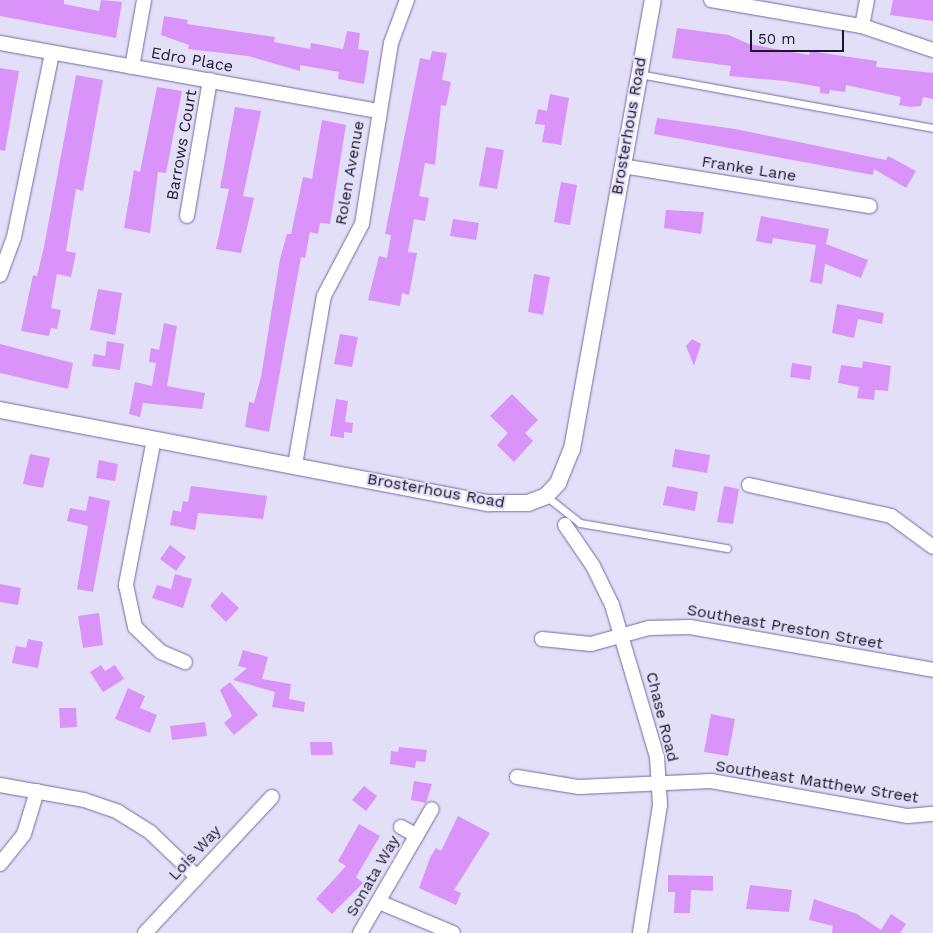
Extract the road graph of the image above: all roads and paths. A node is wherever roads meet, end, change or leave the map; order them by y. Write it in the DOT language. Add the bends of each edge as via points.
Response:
graph roads {
  1 [pos="144,0"];
  2 [pos="407,0"];
  3 [pos="653,0"];
  4 [pos="710,0"];
  5 [pos="867,0"];
  6 [pos="737,2"];
  7 [pos="862,26"];
  8 [pos="0,43"];
  9 [pos="933,50"];
  10 [pos="52,54"];
  11 [pos="132,67"];
  12 [pos="639,74"];
  13 [pos="210,80"];
  14 [pos="378,111"];
  15 [pos="933,128"];
  16 [pos="622,166"];
  17 [pos="870,206"];
  18 [pos="187,216"];
  19 [pos="0,275"];
  20 [pos="0,410"];
  21 [pos="154,439"];
  22 [pos="295,465"];
  23 [pos="749,485"];
  24 [pos="546,496"];
  25 [pos="565,525"];
  26 [pos="933,547"];
  27 [pos="727,548"];
  28 [pos="622,636"];
  29 [pos="542,639"];
  30 [pos="185,662"];
  31 [pos="933,670"];
  32 [pos="517,777"];
  33 [pos="0,785"];
  34 [pos="659,785"];
  35 [pos="36,791"];
  36 [pos="272,797"];
  37 [pos="432,809"];
  38 [pos="932,815"];
  39 [pos="402,826"];
  40 [pos="417,836"];
  41 [pos="0,864"];
  42 [pos="197,877"];
  43 [pos="379,902"];
  44 [pos="145,933"];
  45 [pos="360,933"];
  46 [pos="453,933"];
  47 [pos="640,933"];
  1 -- 11 [label="street"];
  2 -- 14 [label="street, Rolen Avenue" via="391,43"];
  3 -- 12 [label="street, Brosterhous Road"];
  4 -- 6 [label="street"];
  5 -- 7 [label="street"];
  6 -- 7 [label="street"];
  7 -- 9 [label="street"];
  8 -- 10 [label="street, Edro Place"];
  10 -- 11 [label="street, Edro Place"];
  10 -- 19 [label="street" via="14,237"];
  11 -- 13 [label="street, Edro Place"];
  12 -- 15 [label="lane"];
  12 -- 16 [label="street, Brosterhous Road"];
  13 -- 14 [label="street, Edro Place"];
  13 -- 18 [label="street, Barrows Court"];
  14 -- 22 [label="street, Rolen Avenue" via="362,224 324,296"];
  16 -- 17 [label="street, Franke Lane"];
  16 -- 24 [label="street, Brosterhous Road" via="572,449 558,483"];
  20 -- 21 [label="street, Brosterhous Road"];
  21 -- 22 [label="street, Brosterhous Road"];
  21 -- 30 [label="street" via="126,585 135,627 161,652"];
  22 -- 24 [label="street, Brosterhous Road" via="489,503 528,503"];
  23 -- 26 [label="street" via="892,516"];
  24 -- 27 [label="lane" via="580,523"];
  25 -- 28 [label="street, Chase Road" via="594,566"];
  28 -- 29 [label="street, Southeast Preston Street" via="578,645"];
  28 -- 31 [label="street, Southeast Preston Street" via="649,628 690,627"];
  28 -- 34 [label="street, Chase Road" via="657,757"];
  32 -- 34 [label="street, Southeast Matthew Street" via="566,786"];
  33 -- 35 [label="street"];
  34 -- 38 [label="street, Southeast Matthew Street" via="711,781 908,816"];
  34 -- 47 [label="street, Chase Road"];
  35 -- 41 [label="street" via="24,834"];
  35 -- 42 [label="street" via="118,812 151,833"];
  36 -- 42 [label="street, Lois Way"];
  37 -- 40 [label="street, Sonata Way"];
  39 -- 40 [label="street, Sonata Way"];
  40 -- 43 [label="street, Sonata Way"];
  42 -- 44 [label="street, Lois Way"];
  43 -- 45 [label="street, Sonata Way"];
  43 -- 46 [label="street"];
}
